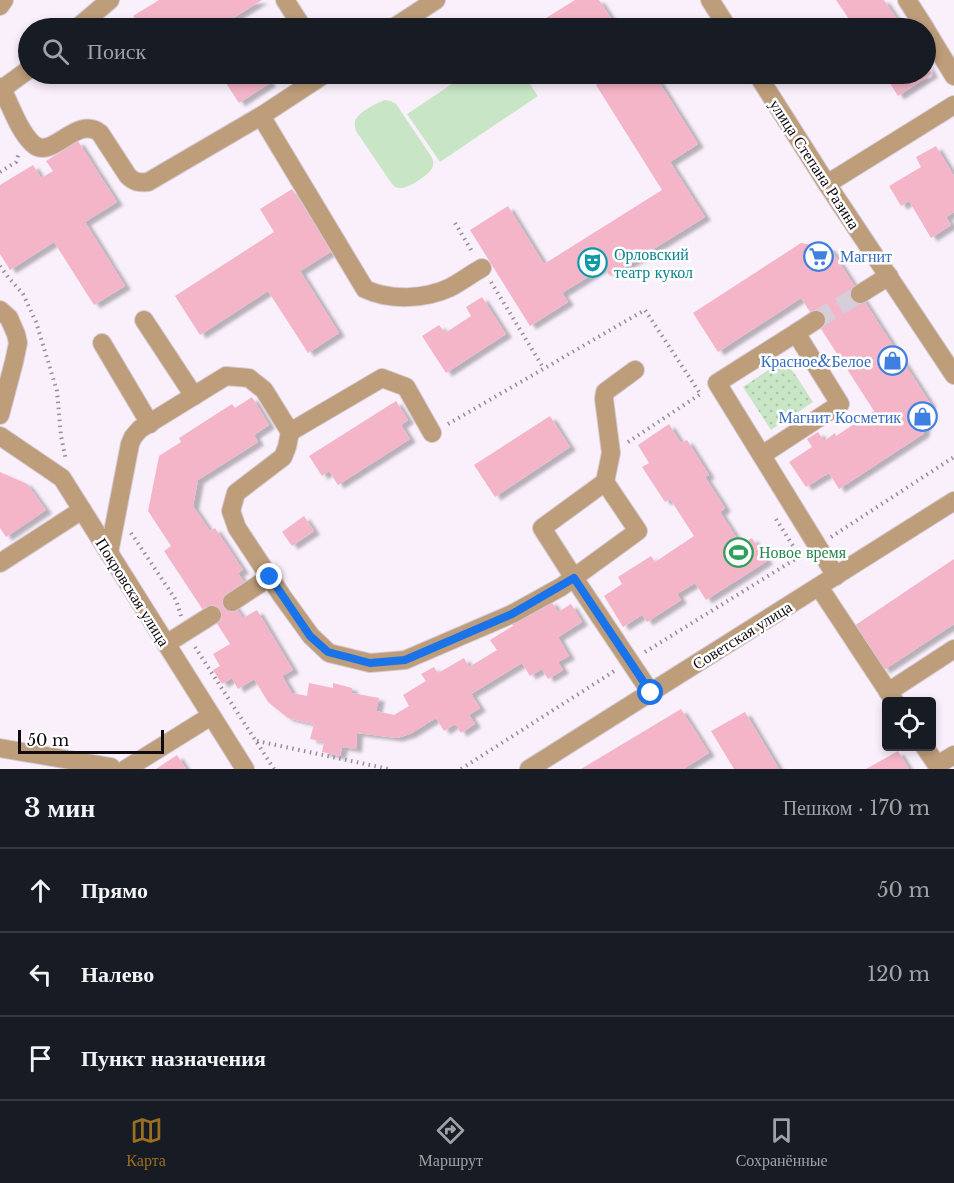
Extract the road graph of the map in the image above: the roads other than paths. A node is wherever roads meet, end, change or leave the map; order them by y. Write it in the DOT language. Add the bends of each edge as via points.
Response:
graph roads {
  1 [pos="4,0"];
  2 [pos="110,0"];
  3 [pos="285,0"];
  4 [pos="436,0"];
  5 [pos="710,0"];
  6 [pos="907,0"];
  7 [pos="0,6"];
  8 [pos="89,18"];
  9 [pos="297,18"];
  10 [pos="408,18"];
  11 [pos="722,18"];
  12 [pos="918,18"];
  13 [pos="936,47"];
  14 [pos="954,76"];
  15 [pos="18,77"];
  16 [pos="310,84"];
  17 [pos="763,84"];
  18 [pos="1,88"];
  19 [pos="954,105"];
  20 [pos="261,116"];
  21 [pos="827,184"];
  22 [pos="482,268"];
  23 [pos="889,276"];
  24 [pos="860,294"];
  25 [pos="0,310"];
  26 [pos="144,320"];
  27 [pos="816,320"];
  28 [pos="796,333"];
  29 [pos="102,343"];
  30 [pos="635,370"];
  31 [pos="954,375"];
  32 [pos="194,396"];
  33 [pos="0,415"];
  34 [pos="150,423"];
  35 [pos="290,432"];
  36 [pos="432,433"];
  37 [pos="0,436"];
  38 [pos="762,455"];
  39 [pos="606,482"];
  40 [pos="954,501"];
  41 [pos="82,510"];
  42 [pos="109,553"];
  43 [pos="0,563"];
  44 [pos="836,576"];
  45 [pos="270,577"];
  46 [pos="574,578"];
  47 [pos="819,587"];
  48 [pos="232,602"];
  49 [pos="212,615"];
  50 [pos="166,644"];
  51 [pos="954,649"];
  52 [pos="651,693"];
  53 [pos="891,697"];
  54 [pos="211,716"];
  55 [pos="0,748"];
  56 [pos="927,751"];
  57 [pos="954,755"];
  58 [pos="111,769"];
  59 [pos="126,769"];
  60 [pos="245,769"];
  61 [pos="529,769"];
  1 -- 7 [label="street"];
  2 -- 8 [label="street"];
  3 -- 9 [label="street"];
  4 -- 10 [label="street"];
  5 -- 11 [label="street"];
  6 -- 12 [label="street"];
  13 -- 14 [label="street"];
  15 -- 18 [label="street"];
  16 -- 20 [label="street"];
  17 -- 21 [label="street, улица Степана Разина"];
  18 -- 20 [label="street" via="33,144 45,148 81,129 95,129 128,176 139,183"];
  19 -- 21 [label="street"];
  20 -- 22 [label="street" via="365,289 393,297 431,293 449,288"];
  21 -- 23 [label="street, улица Степана Разина"];
  23 -- 24 [label="street"];
  23 -- 31 [label="street, улица Степана Разина"];
  25 -- 33 [label="street" via="9,318 18,343"];
  26 -- 32 [label="street"];
  27 -- 28 [label="street"];
  28 -- 38 [label="street" via="840,404"];
  28 -- 38 [label="street" via="717,382"];
  29 -- 34 [label="street"];
  30 -- 39 [label="street" via="605,392 611,453"];
  32 -- 34 [label="street"];
  32 -- 35 [label="street" via="226,376 249,378 264,390"];
  34 -- 42 [label="street" via="140,429 130,444"];
  35 -- 36 [label="street" via="382,378 406,387"];
  35 -- 45 [label="street" via="283,457 236,493 231,511 237,528"];
  37 -- 41 [label="street, Покровская улица" via="62,478"];
  38 -- 44 [label="street"];
  39 -- 46 [label="street" via="638,531"];
  39 -- 46 [label="street" via="542,528"];
  40 -- 44 [label="street, Советская улица"];
  41 -- 42 [label="street, Покровская улица"];
  41 -- 43 [label="street"];
  42 -- 50 [label="street, Покровская улица"];
  44 -- 47 [label="street, Советская улица"];
  45 -- 46 [label="street" via="310,636 328,652 370,663 405,660 512,614"];
  45 -- 48 [label="street"];
  46 -- 52 [label="street"];
  47 -- 52 [label="street, Советская улица"];
  47 -- 53 [label="street"];
  49 -- 50 [label="street"];
  50 -- 54 [label="street, Покровская улица"];
  51 -- 53 [label="street"];
  52 -- 61 [label="street, Советская улица"];
  54 -- 59 [label="street"];
  54 -- 60 [label="street, Покровская улица"];
  55 -- 58 [label="street"];
  56 -- 57 [label="street" via="937,765"];
}
